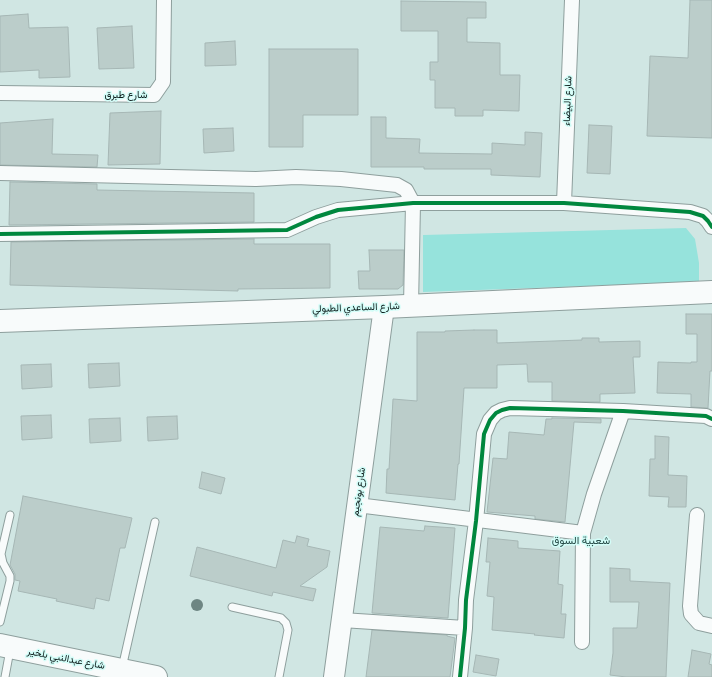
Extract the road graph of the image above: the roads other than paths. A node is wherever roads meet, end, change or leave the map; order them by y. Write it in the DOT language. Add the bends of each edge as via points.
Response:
graph roads {
  1 [pos="164,0"];
  2 [pos="572,0"];
  3 [pos="0,93"];
  4 [pos="0,173"];
  5 [pos="564,202"];
  6 [pos="412,203"];
  7 [pos="712,227"];
  8 [pos="0,234"];
  9 [pos="712,292"];
  10 [pos="411,306"];
  11 [pos="384,307"];
  12 [pos="0,321"];
  13 [pos="623,411"];
  14 [pos="712,419"];
  15 [pos="357,505"];
  16 [pos="10,515"];
  17 [pos="697,515"];
  18 [pos="476,521"];
  19 [pos="155,522"];
  20 [pos="583,533"];
  21 [pos="232,607"];
  22 [pos="342,620"];
  23 [pos="0,622"];
  24 [pos="712,626"];
  25 [pos="465,628"];
  26 [pos="582,642"];
  27 [pos="5,647"];
  28 [pos="122,670"];
  29 [pos="5,677"];
  30 [pos="156,677"];
  31 [pos="279,677"];
  32 [pos="334,677"];
  33 [pos="460,677"];
  1 -- 3 [label="street, شارع طبرق" via="164,82 154,95"];
  2 -- 5 [label="street, شارع البيضاء"];
  4 -- 6 [label="street" via="340,179 397,185 406,190"];
  5 -- 6 [label="street"];
  5 -- 7 [label="street" via="697,213"];
  6 -- 8 [label="street" via="338,210 316,216 287,230"];
  6 -- 10 [label="street"];
  9 -- 10 [label="highway, شارع الساعدي الطبولي"];
  10 -- 11 [label="highway, شارع الساعدي الطبولي"];
  11 -- 12 [label="highway, شارع الساعدي الطبولي"];
  11 -- 15 [label="main road, شارع بونجيم"];
  13 -- 14 [label="street" via="706,416"];
  13 -- 18 [label="street" via="510,408 496,413 484,434"];
  13 -- 20 [label="street"];
  15 -- 18 [label="street"];
  15 -- 22 [label="main road, شارع بونجيم"];
  16 -- 23 [label="lane" via="1,554 10,581"];
  17 -- 24 [label="street" via="691,614 698,623"];
  18 -- 20 [label="street"];
  18 -- 25 [label="street"];
  19 -- 28 [label="lane"];
  20 -- 26 [label="street"];
  21 -- 31 [label="lane" via="281,618 286,623 288,634"];
  22 -- 25 [label="street"];
  22 -- 32 [label="main road, شارع بونجيم"];
  25 -- 33 [label="street"];
  27 -- 28 [label="highway, شارع عبدالنبي بلخير"];
  27 -- 29 [label="lane"];
  28 -- 30 [label="highway, شارع عبدالنبي بلخير"];
}
